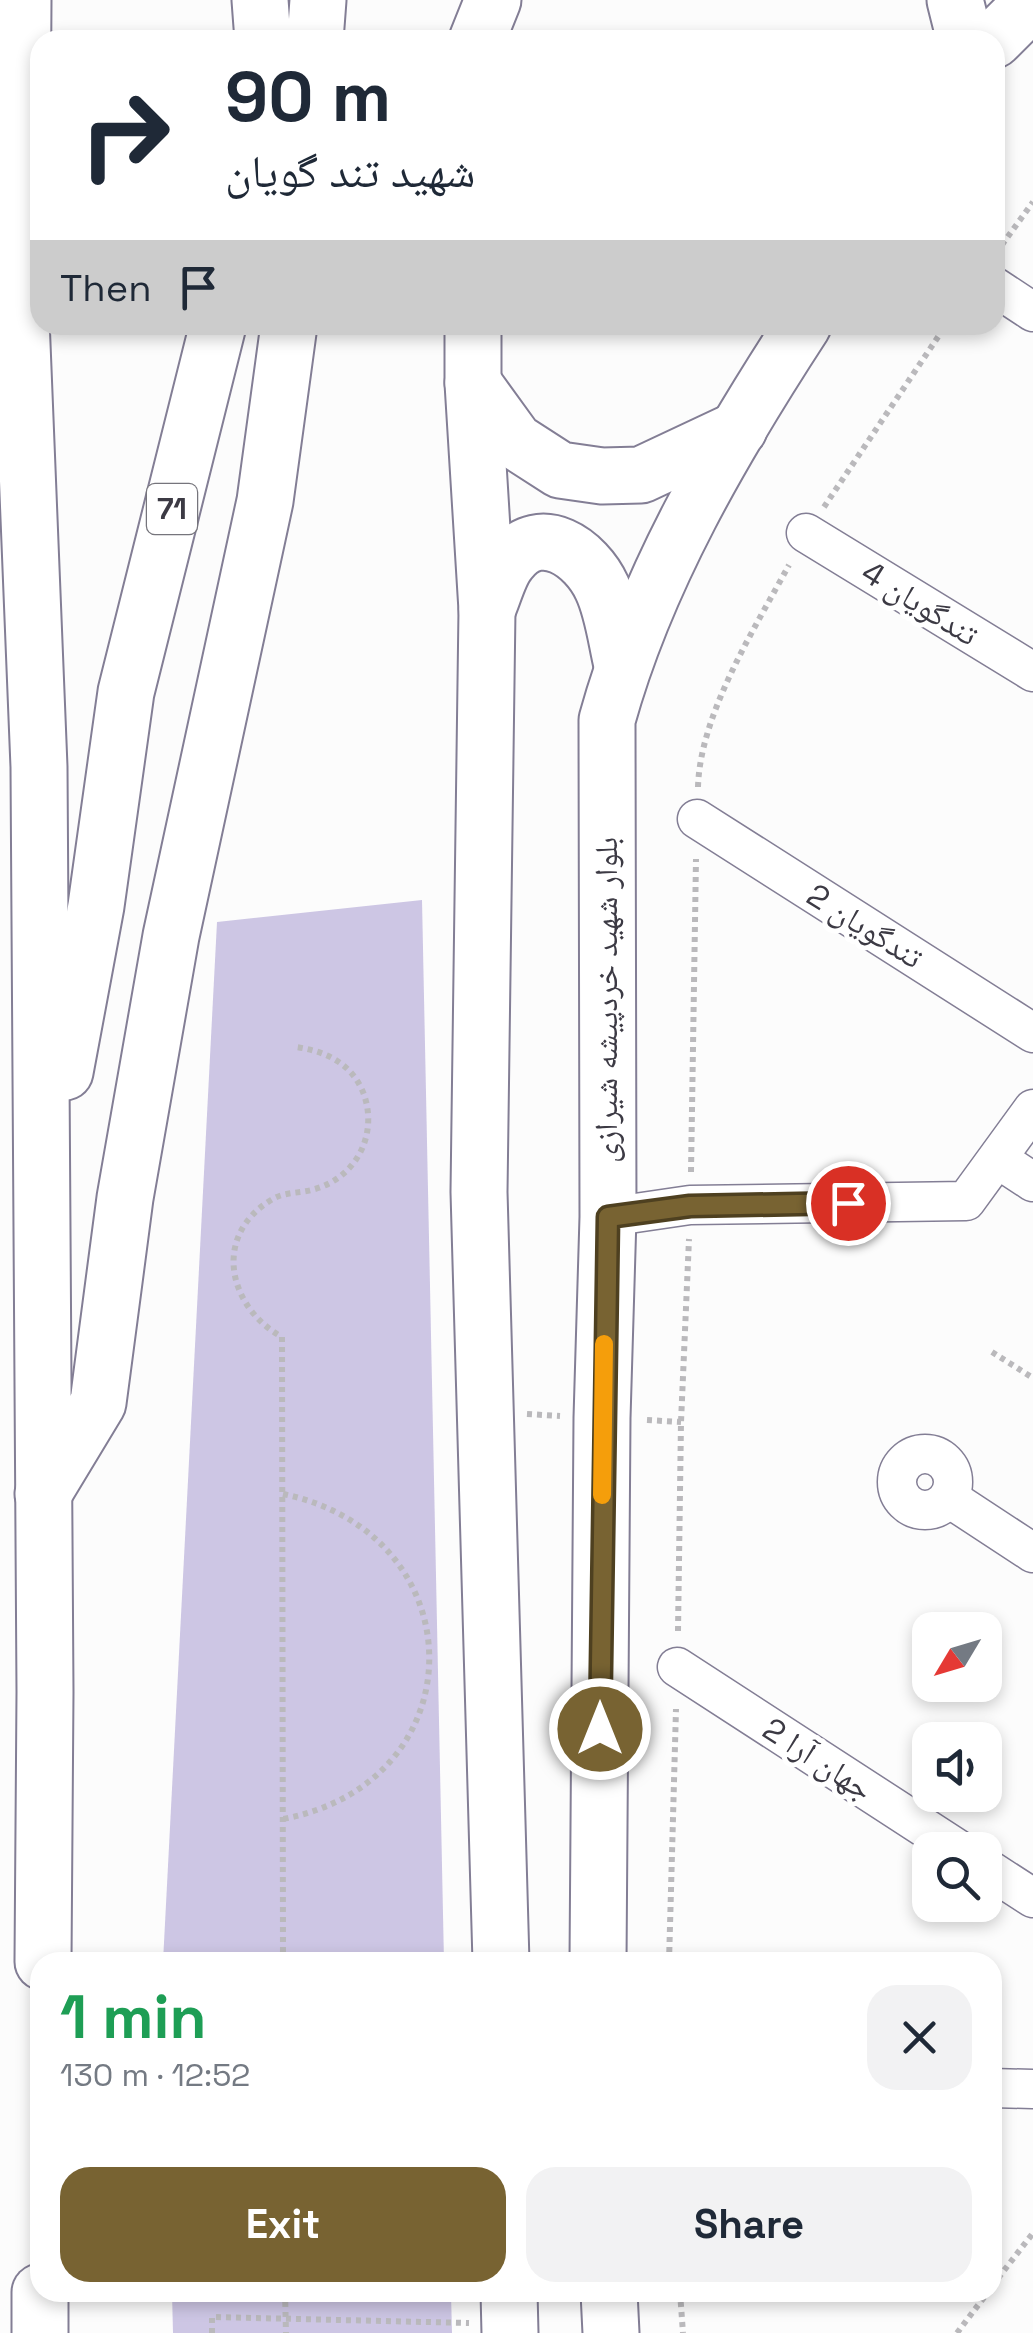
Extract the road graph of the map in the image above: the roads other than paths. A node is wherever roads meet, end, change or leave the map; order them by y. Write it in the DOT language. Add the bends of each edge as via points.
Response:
graph roads {
  1 [pos="23,0"];
  2 [pos="260,0"];
  3 [pos="318,0"];
  4 [pos="450,0"];
  5 [pos="493,0"];
  6 [pos="955,0"];
  7 [pos="1033,1"];
  8 [pos="262,30"];
  9 [pos="316,30"];
  10 [pos="461,30"];
  11 [pos="482,30"];
  12 [pos="963,30"];
  13 [pos="1004,30"];
  14 [pos="1005,294"];
  15 [pos="1033,312"];
  16 [pos="215,335"];
  17 [pos="287,335"];
  18 [pos="473,335"];
  19 [pos="796,335"];
  20 [pos="473,384"];
  21 [pos="739,429"];
  22 [pos="806,534"];
  23 [pos="487,610"];
  24 [pos="622,665"];
  25 [pos="1033,672"];
  26 [pos="697,819"];
  27 [pos="1033,1033"];
  28 [pos="1033,1109"];
  29 [pos="998,1159"];
  30 [pos="1033,1182"];
  31 [pos="42,1203"];
  32 [pos="608,1217"];
  33 [pos="43,1494"];
  34 [pos="949,1498"];
  35 [pos="1033,1553"];
  36 [pos="677,1668"];
  37 [pos="931,1832"];
  38 [pos="1002,1878"];
  39 [pos="1033,1898"];
  40 [pos="42,1952"];
  41 [pos="500,1952"];
  42 [pos="598,1952"];
  43 [pos="1002,2088"];
  44 [pos="1033,2088"];
  45 [pos="40,2302"];
  46 [pos="609,2302"];
  47 [pos="40,2333"];
  48 [pos="611,2333"];
  1 -- 31 [label="main road" via="21,319 39,767"];
  2 -- 8 [label="main road"];
  3 -- 9 [label="main road"];
  4 -- 10 [label="main road"];
  5 -- 11 [label="main road"];
  6 -- 12 [label="main road"];
  7 -- 13 [label="main road"];
  14 -- 15 [label="street"];
  16 -- 31 [label="main road, 71" via="126,692 96,906"];
  17 -- 33 [label="main road" via="265,501 171,936 98,1403"];
  18 -- 20 [label="main road"];
  19 -- 21 [label="main road, بلوار شهید خردپیشه شیرازی"];
  20 -- 21 [label="main road" via="516,441 560,470 641,475"];
  20 -- 23 [label="main road"];
  21 -- 24 [label="main road, بلوار شهید خردپیشه شیرازی" via="683,528"];
  22 -- 25 [label="street, تندگویان 4"];
  23 -- 24 [label="main road" via="508,561 526,545 548,541 569,548 588,563 604,591"];
  23 -- 41 [label="main road" via="479,1192"];
  24 -- 32 [label="main road, بلوار شهید خردپیشه شیرازی" via="607,720"];
  26 -- 27 [label="street, تندگویان 2"];
  28 -- 29 [label="street"];
  29 -- 30 [label="street"];
  29 -- 32 [label="street" via="966,1201 690,1206"];
  31 -- 33 [label="main road"];
  32 -- 42 [label="main road, بلوار شهید خردپیشه شیرازی"];
  33 -- 40 [label="main road"];
  34 -- 35 [label="street"];
  36 -- 37 [label="street, جهان آرا 2"];
  38 -- 39 [label="street"];
  43 -- 44 [label="street"];
  45 -- 47 [label="main road"];
  46 -- 48 [label="main road"];
}
